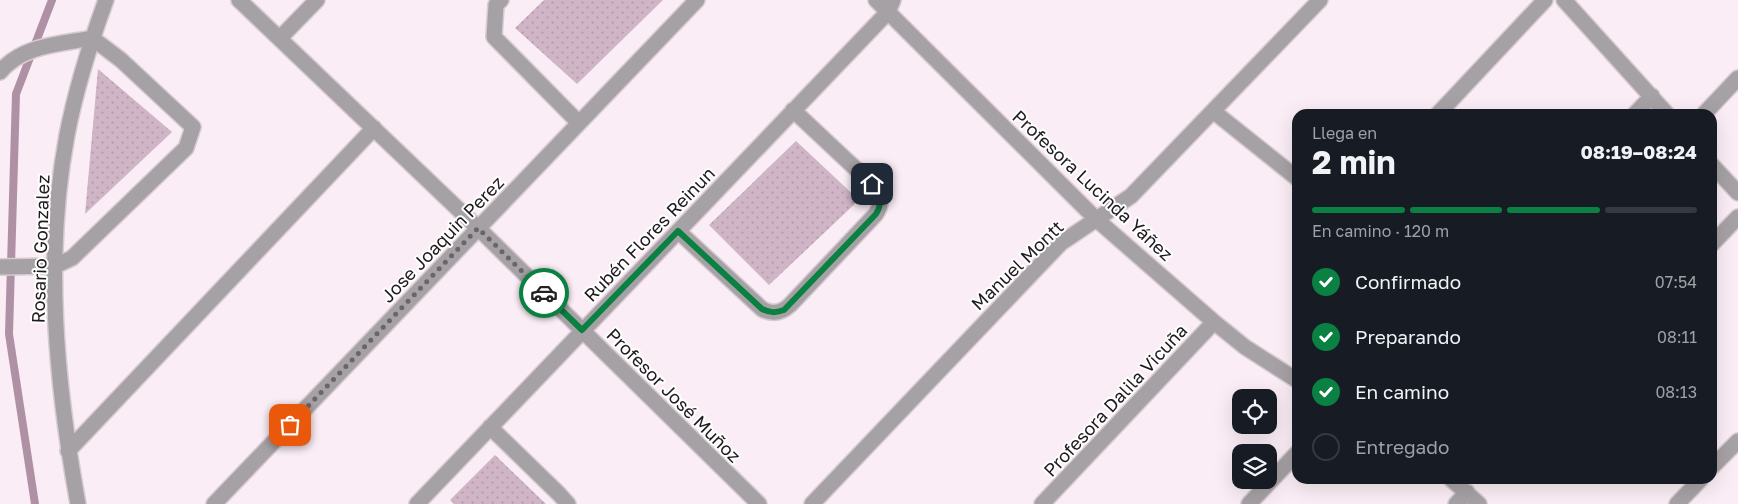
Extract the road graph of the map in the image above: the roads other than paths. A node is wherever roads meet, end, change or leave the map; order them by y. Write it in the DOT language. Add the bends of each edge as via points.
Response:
graph roads {
  1 [pos="106,0"];
  2 [pos="239,0"];
  3 [pos="317,0"];
  4 [pos="502,0"];
  5 [pos="697,0"];
  6 [pos="876,0"];
  7 [pos="1320,0"];
  8 [pos="1545,0"];
  9 [pos="1564,0"];
  10 [pos="890,6"];
  11 [pos="92,38"];
  12 [pos="280,38"];
  13 [pos="0,72"];
  14 [pos="1738,78"];
  15 [pos="1652,96"];
  16 [pos="1443,109"];
  17 [pos="1640,109"];
  18 [pos="1663,109"];
  19 [pos="1709,109"];
  20 [pos="794,110"];
  21 [pos="1213,111"];
  22 [pos="579,123"];
  23 [pos="374,128"];
  24 [pos="1717,170"];
  25 [pos="1292,174"];
  26 [pos="1738,193"];
  27 [pos="1738,217"];
  28 [pos="1096,219"];
  29 [pos="478,228"];
  30 [pos="678,231"];
  31 [pos="1717,239"];
  32 [pos="55,266"];
  33 [pos="0,267"];
  34 [pos="1214,322"];
  35 [pos="582,330"];
  36 [pos="1292,377"];
  37 [pos="490,428"];
  38 [pos="1738,441"];
  39 [pos="68,452"];
  40 [pos="1292,458"];
  41 [pos="1717,462"];
  42 [pos="1457,484"];
  43 [pos="1691,484"];
  44 [pos="1467,492"];
  45 [pos="420,503"];
  46 [pos="78,504"];
  47 [pos="214,504"];
  48 [pos="568,504"];
  49 [pos="759,504"];
  50 [pos="812,504"];
  51 [pos="1042,504"];
  52 [pos="1249,504"];
  53 [pos="1456,504"];
  54 [pos="1479,504"];
  55 [pos="1677,504"];
  1 -- 11 [label="street, Rosario Gonzalez"];
  2 -- 12 [label="street, Profesor José Muñoz"];
  3 -- 12 [label="street"];
  4 -- 22 [label="street" via="496,5 494,37"];
  5 -- 22 [label="street, Jose Joaquin Perez"];
  6 -- 10 [label="street, Profesora Lucinda Yáñez"];
  7 -- 21 [label="street, Manuel Montt"];
  8 -- 16 [label="street"];
  9 -- 15 [label="street"];
  10 -- 20 [label="street, Rubén Flores Reinun"];
  10 -- 28 [label="street, Profesora Lucinda Yáñez"];
  11 -- 13 [label="street" via="38,48 7,63"];
  11 -- 32 [label="street, Rosario Gonzalez" via="67,135"];
  11 -- 32 [label="street" via="121,60 192,127 186,148 72,258"];
  12 -- 23 [label="street, Profesor José Muñoz"];
  14 -- 19 [label="street"];
  15 -- 17 [label="street"];
  15 -- 18 [label="street"];
  20 -- 30 [label="street, Rubén Flores Reinun"];
  20 -- 30 [label="street" via="872,184 881,199 876,214 797,298 776,313 762,309"];
  21 -- 25 [label="street"];
  21 -- 28 [label="street, Manuel Montt" via="1131,196"];
  22 -- 29 [label="street, Jose Joaquin Perez"];
  23 -- 29 [label="street, Profesor José Muñoz"];
  23 -- 39 [label="street"];
  24 -- 26 [label="street"];
  27 -- 31 [label="street"];
  28 -- 34 [label="street, Profesora Lucinda Yáñez"];
  28 -- 50 [label="street, Manuel Montt" via="1061,243"];
  29 -- 35 [label="street, Profesor José Muñoz"];
  29 -- 47 [label="street, Jose Joaquin Perez"];
  30 -- 35 [label="street, Rubén Flores Reinun"];
  32 -- 33 [label="street"];
  32 -- 39 [label="street, Rosario Gonzalez" via="56,339"];
  34 -- 36 [label="street, Profesora Lucinda Yáñez"];
  34 -- 51 [label="street, Profesora Dalila Vicuña"];
  35 -- 37 [label="street, Rubén Flores Reinun"];
  35 -- 49 [label="street, Profesor José Muñoz"];
  37 -- 45 [label="street, Rubén Flores Reinun"];
  37 -- 48 [label="street"];
  38 -- 41 [label="street"];
  39 -- 46 [label="street, Rosario Gonzalez"];
  40 -- 52 [label="street"];
  42 -- 44 [label="street"];
  43 -- 55 [label="street"];
  44 -- 53 [label="street"];
  44 -- 54 [label="street"];
}
